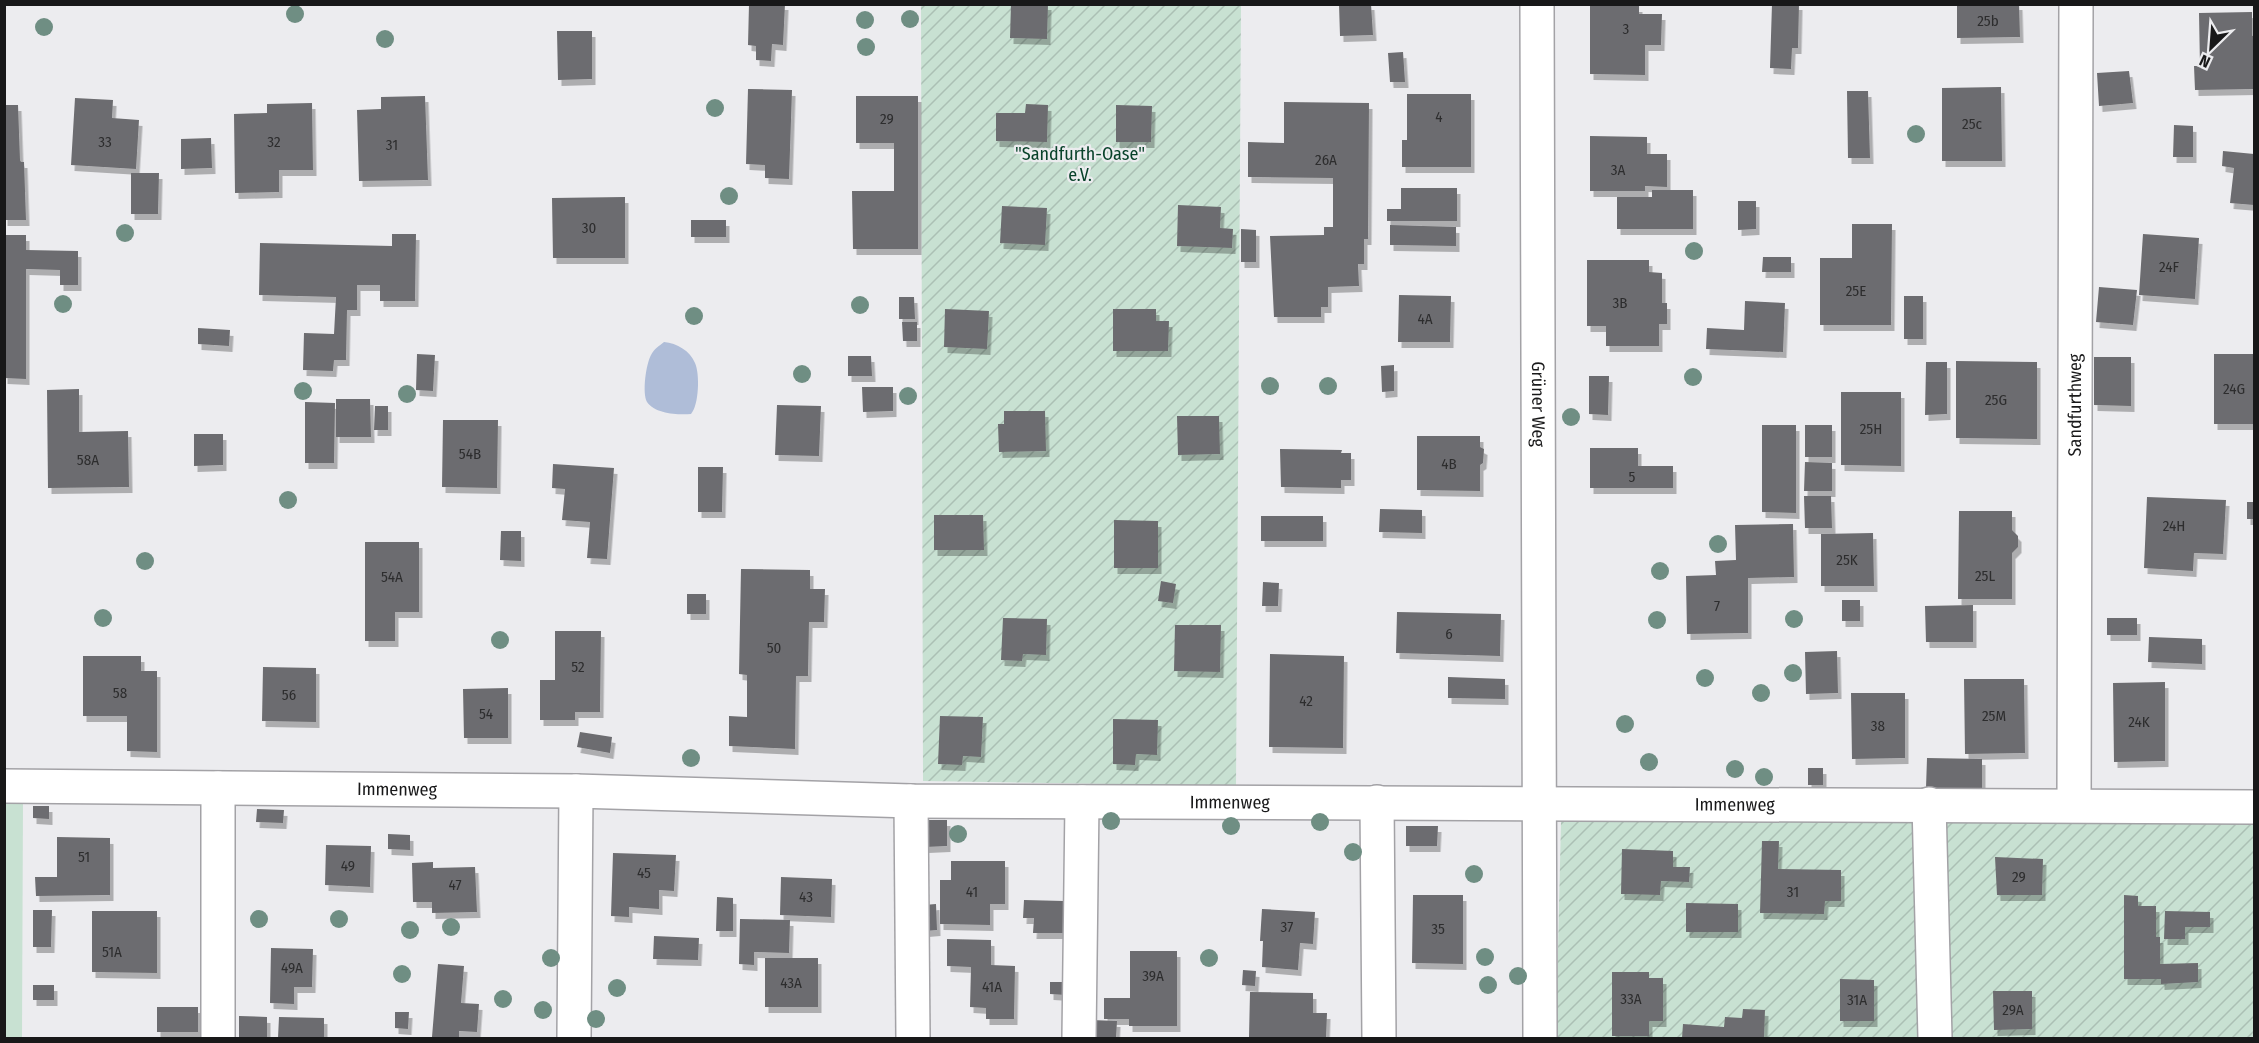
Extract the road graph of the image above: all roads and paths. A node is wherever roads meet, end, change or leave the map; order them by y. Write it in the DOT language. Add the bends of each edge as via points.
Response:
graph roads {
  1 [pos="1537,4"];
  2 [pos="2076,4"];
  3 [pos="4,786"];
  4 [pos="218,788"];
  5 [pos="576,791"];
  6 [pos="911,801"];
  7 [pos="1082,802"];
  8 [pos="1377,802"];
  9 [pos="1540,803"];
  10 [pos="1929,804"];
  11 [pos="2074,805"];
  12 [pos="2254,807"];
  13 [pos="218,1038"];
  14 [pos="574,1038"];
  15 [pos="913,1038"];
  16 [pos="1079,1038"];
  17 [pos="1379,1038"];
  18 [pos="1540,1038"];
  19 [pos="1935,1038"];
  1 -- 9 [label="street, Grüner Weg"];
  2 -- 11 [label="street, Sandfurthweg"];
  3 -- 4 [label="street, Immenweg"];
  4 -- 5 [label="street, Immenweg"];
  4 -- 13 [label="street"];
  5 -- 6 [label="street, Immenweg"];
  5 -- 14 [label="street"];
  6 -- 7 [label="street, Immenweg"];
  6 -- 15 [label="street"];
  7 -- 8 [label="street, Immenweg"];
  7 -- 16 [label="street"];
  8 -- 9 [label="street, Immenweg"];
  8 -- 17 [label="street"];
  9 -- 10 [label="street, Immenweg"];
  9 -- 18 [label="street"];
  10 -- 11 [label="street, Immenweg"];
  10 -- 19 [label="street"];
  11 -- 12 [label="street, Immenweg"];
}
